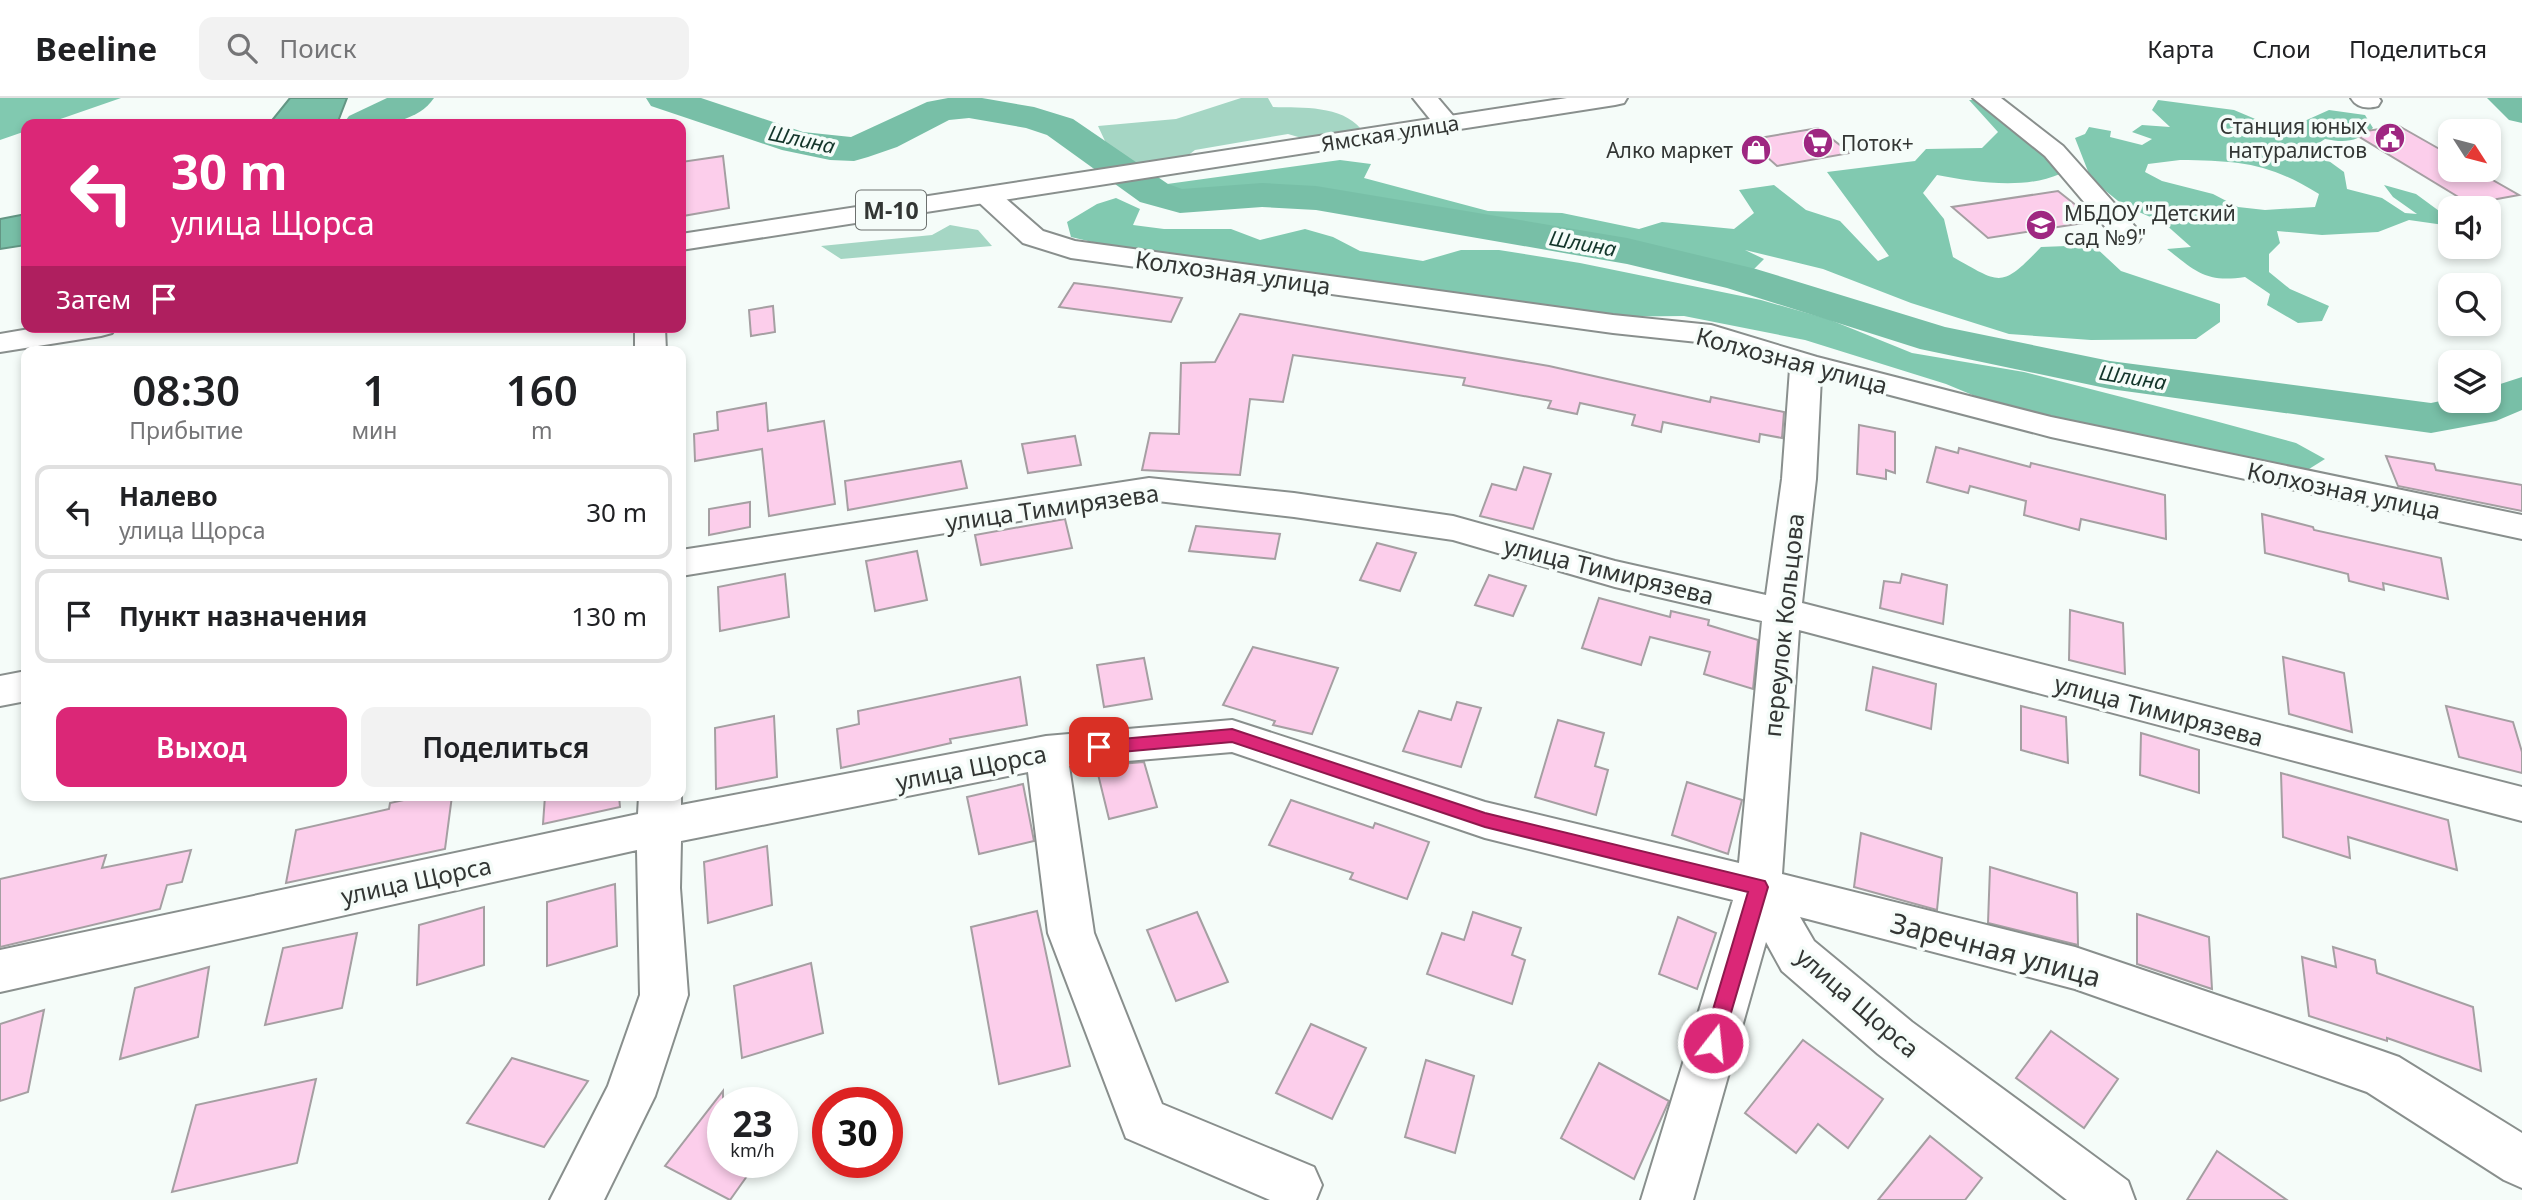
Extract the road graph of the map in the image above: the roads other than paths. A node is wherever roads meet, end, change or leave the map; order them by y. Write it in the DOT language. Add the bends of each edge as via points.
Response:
graph roads {
  1 [pos="1425,98"];
  2 [pos="1615,98"];
  3 [pos="1985,98"];
  4 [pos="1447,124"];
  5 [pos="986,196"];
  6 [pos="2128,236"];
  7 [pos="686,241"];
  8 [pos="63,333"];
  9 [pos="0,343"];
  10 [pos="1806,364"];
  11 [pos="2522,527"];
  12 [pos="686,562"];
  13 [pos="1782,612"];
  14 [pos="21,687"];
  15 [pos="0,691"];
  16 [pos="1046,752"];
  17 [pos="2522,804"];
  18 [pos="660,812"];
  19 [pos="1759,887"];
  20 [pos="0,971"];
  21 [pos="2522,1162"];
  22 [pos="1296,1185"];
  23 [pos="576,1200"];
  24 [pos="1667,1200"];
  25 [pos="2109,1200"];
  1 -- 4 [label="main road"];
  2 -- 4 [label="main road, Ямская улица / М-10"];
  3 -- 6 [label="main road" via="2054,150"];
  4 -- 5 [label="main road, Ямская улица / М-10"];
  5 -- 7 [label="main road, М-10"];
  5 -- 10 [label="main road, Колхозная улица" via="1033,237 1071,249 1600,323 1711,334"];
  8 -- 9 [label="main road"];
  10 -- 11 [label="main road, Колхозная улица" via="2051,427"];
  10 -- 13 [label="main road, переулок Кольцова"];
  12 -- 13 [label="main road, улица Тимирязева" via="1149,489 1453,528 1615,574"];
  13 -- 17 [label="main road, улица Тимирязева"];
  13 -- 19 [label="main road, переулок Кольцова"];
  14 -- 15 [label="main road"];
  16 -- 18 [label="main road, улица Щорса"];
  16 -- 19 [label="main road, улица Щорса" via="1232,736 1485,820"];
  16 -- 22 [label="main road" via="1071,933 1144,1121"];
  18 -- 20 [label="main road, улица Щорса"];
  18 -- 23 [label="main road" via="658,888 664,995 630,1096"];
  19 -- 21 [label="main road, Заречная улица" via="2075,968 2382,1074"];
  19 -- 24 [label="main road"];
  19 -- 25 [label="main road, улица Щорса" via="1798,956 1895,1038"];
}
